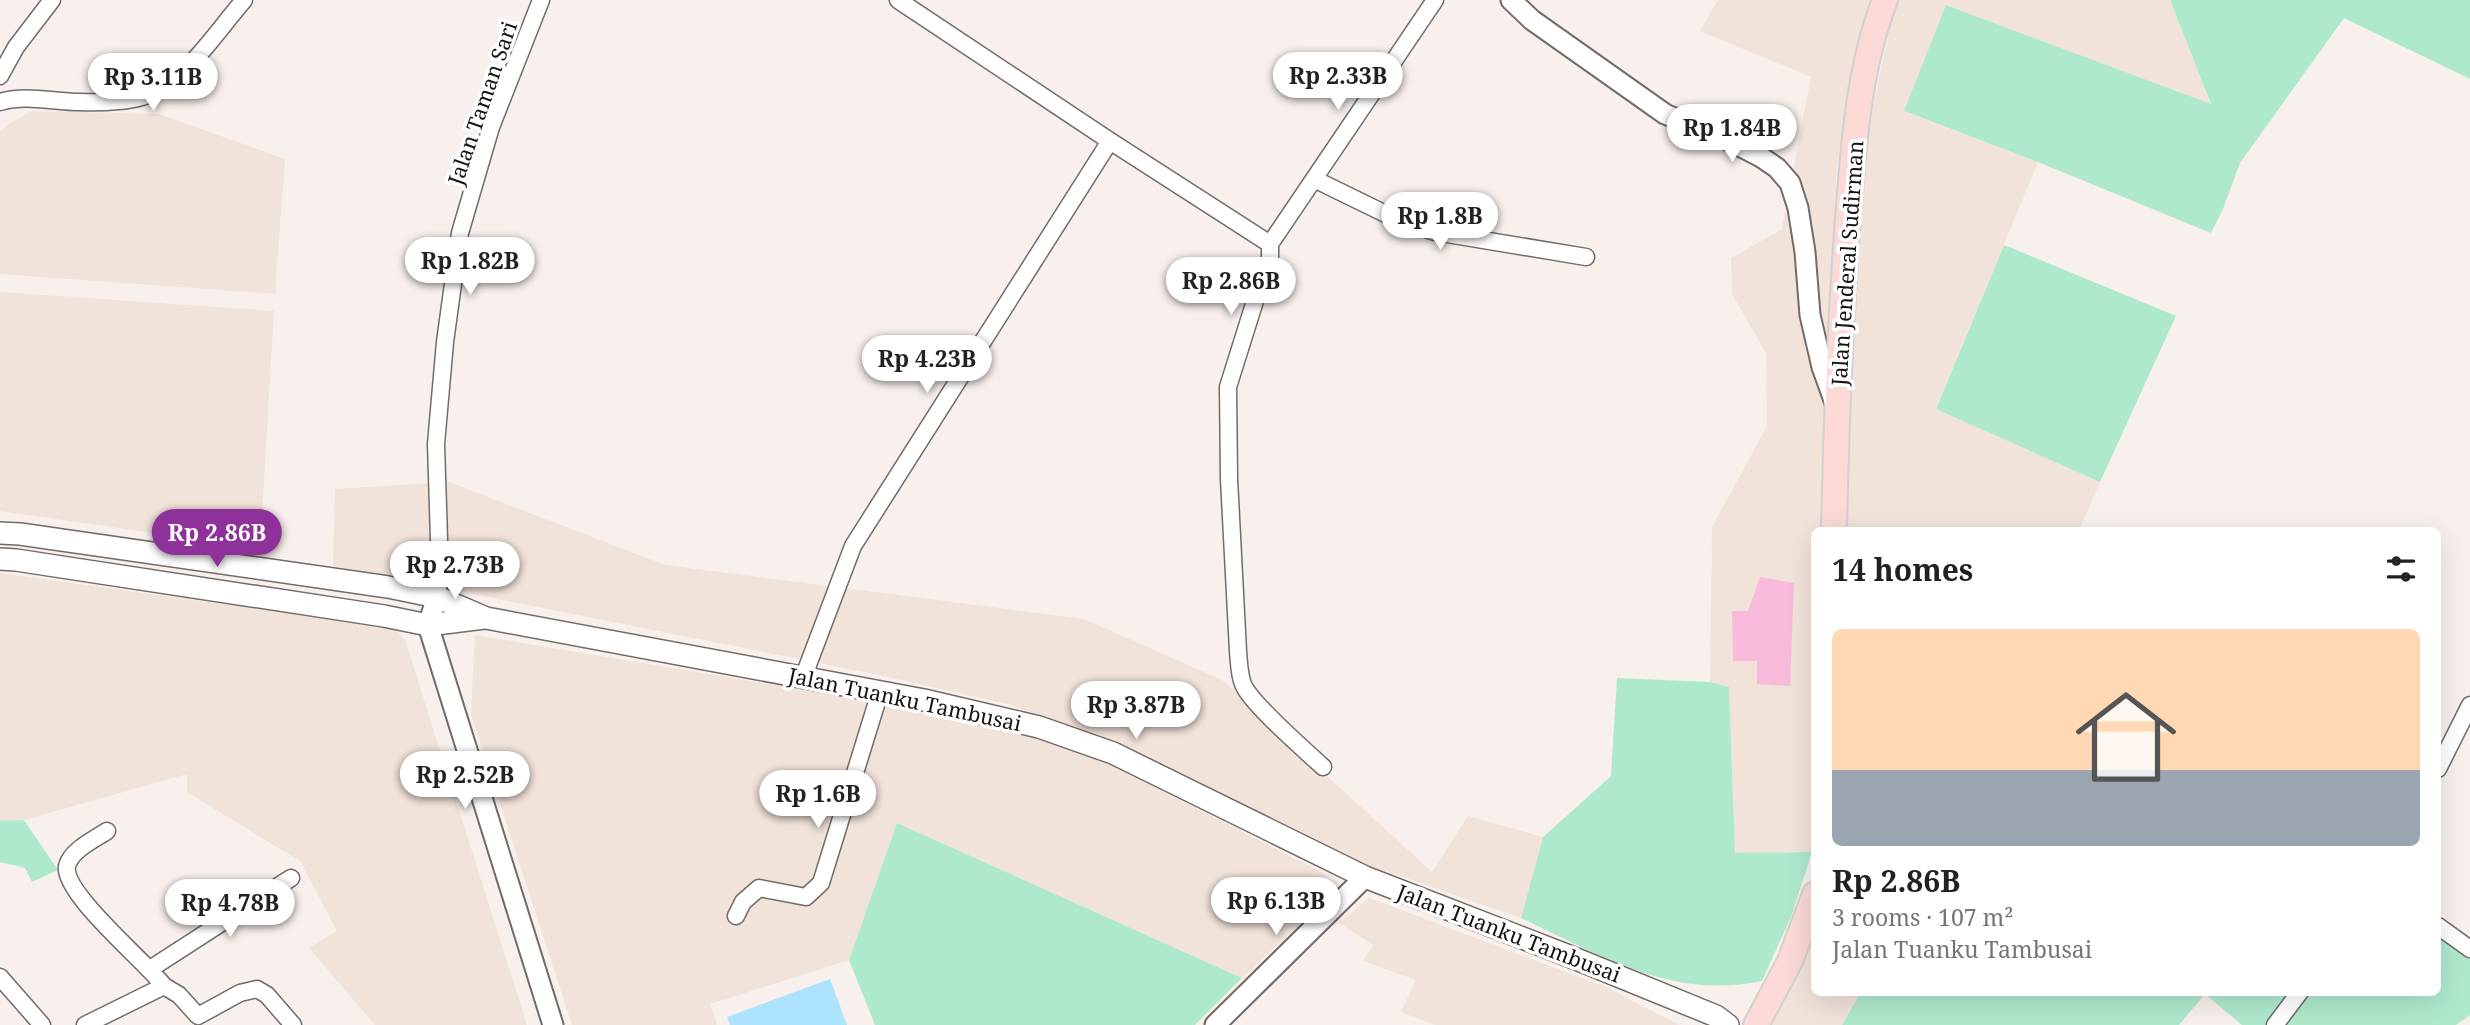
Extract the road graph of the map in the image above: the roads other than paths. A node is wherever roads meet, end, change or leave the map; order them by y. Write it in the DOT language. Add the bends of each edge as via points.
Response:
graph roads {
  1 [pos="52,0"];
  2 [pos="541,0"];
  3 [pos="898,0"];
  4 [pos="1435,0"];
  5 [pos="1511,0"];
  6 [pos="1885,0"];
  7 [pos="241,1"];
  8 [pos="0,76"];
  9 [pos="0,102"];
  10 [pos="1110,142"];
  11 [pos="1314,179"];
  12 [pos="1270,244"];
  13 [pos="1586,257"];
  14 [pos="1837,411"];
  15 [pos="1835,527"];
  16 [pos="0,533"];
  17 [pos="0,559"];
  18 [pos="437,597"];
  19 [pos="486,618"];
  20 [pos="428,625"];
  21 [pos="803,678"];
  22 [pos="880,692"];
  23 [pos="2470,705"];
  24 [pos="2441,763"];
  25 [pos="1323,767"];
  26 [pos="107,831"];
  27 [pos="1365,877"];
  28 [pos="290,878"];
  29 [pos="1811,905"];
  30 [pos="736,916"];
  31 [pos="2441,928"];
  32 [pos="2470,949"];
  33 [pos="150,969"];
  34 [pos="0,978"];
  35 [pos="164,986"];
  36 [pos="2297,996"];
  37 [pos="43,1025"];
  38 [pos="85,1025"];
  39 [pos="293,1025"];
  40 [pos="553,1025"];
  41 [pos="1215,1025"];
  42 [pos="1728,1025"];
  43 [pos="1756,1025"];
  44 [pos="2275,1025"];
  1 -- 8 [label="street"];
  2 -- 18 [label="street, Jalan Taman Sari" via="491,127 460,233 444,342 436,444"];
  3 -- 10 [label="street"];
  4 -- 11 [label="street"];
  5 -- 14 [label="street" via="1532,20 1665,114 1761,157 1790,183 1805,252 1810,315"];
  6 -- 14 [label="main road, Jalan Jenderal Sudirman" via="1861,94 1852,164"];
  7 -- 9 [label="street" via="196,57 153,93 81,102 23,98"];
  10 -- 12 [label="street"];
  10 -- 21 [label="street" via="853,546"];
  11 -- 12 [label="street"];
  11 -- 13 [label="street" via="1400,221 1435,232"];
  12 -- 25 [label="street" via="1270,261 1228,387 1237,651 1246,690"];
  14 -- 15 [label="main road, Jalan Jenderal Sudirman"];
  16 -- 18 [label="main road, Jalan Tuanku Tambusai"];
  17 -- 20 [label="main road, Jalan Tuanku Tambusai"];
  18 -- 19 [label="main road, Jalan Tuanku Tambusai"];
  18 -- 20 [label="street"];
  19 -- 20 [label="main road, Jalan Tuanku Tambusai"];
  19 -- 21 [label="main road, Jalan Tuanku Tambusai"];
  20 -- 40 [label="street"];
  21 -- 22 [label="main road, Jalan Tuanku Tambusai"];
  22 -- 27 [label="main road, Jalan Tuanku Tambusai" via="1039,727 1113,753"];
  22 -- 30 [label="street" via="821,883 806,897 759,888"];
  23 -- 24 [label="street"];
  26 -- 33 [label="street" via="73,855 69,878 89,909"];
  27 -- 41 [label="street"];
  27 -- 42 [label="main road, Jalan Tuanku Tambusai" via="1569,956"];
  28 -- 33 [label="street"];
  29 -- 43 [label="main road" via="1790,961"];
  31 -- 32 [label="street"];
  33 -- 35 [label="street"];
  34 -- 37 [label="street"];
  35 -- 38 [label="street"];
  35 -- 39 [label="street" via="198,1016 257,989"];
  36 -- 44 [label="street"];
}
